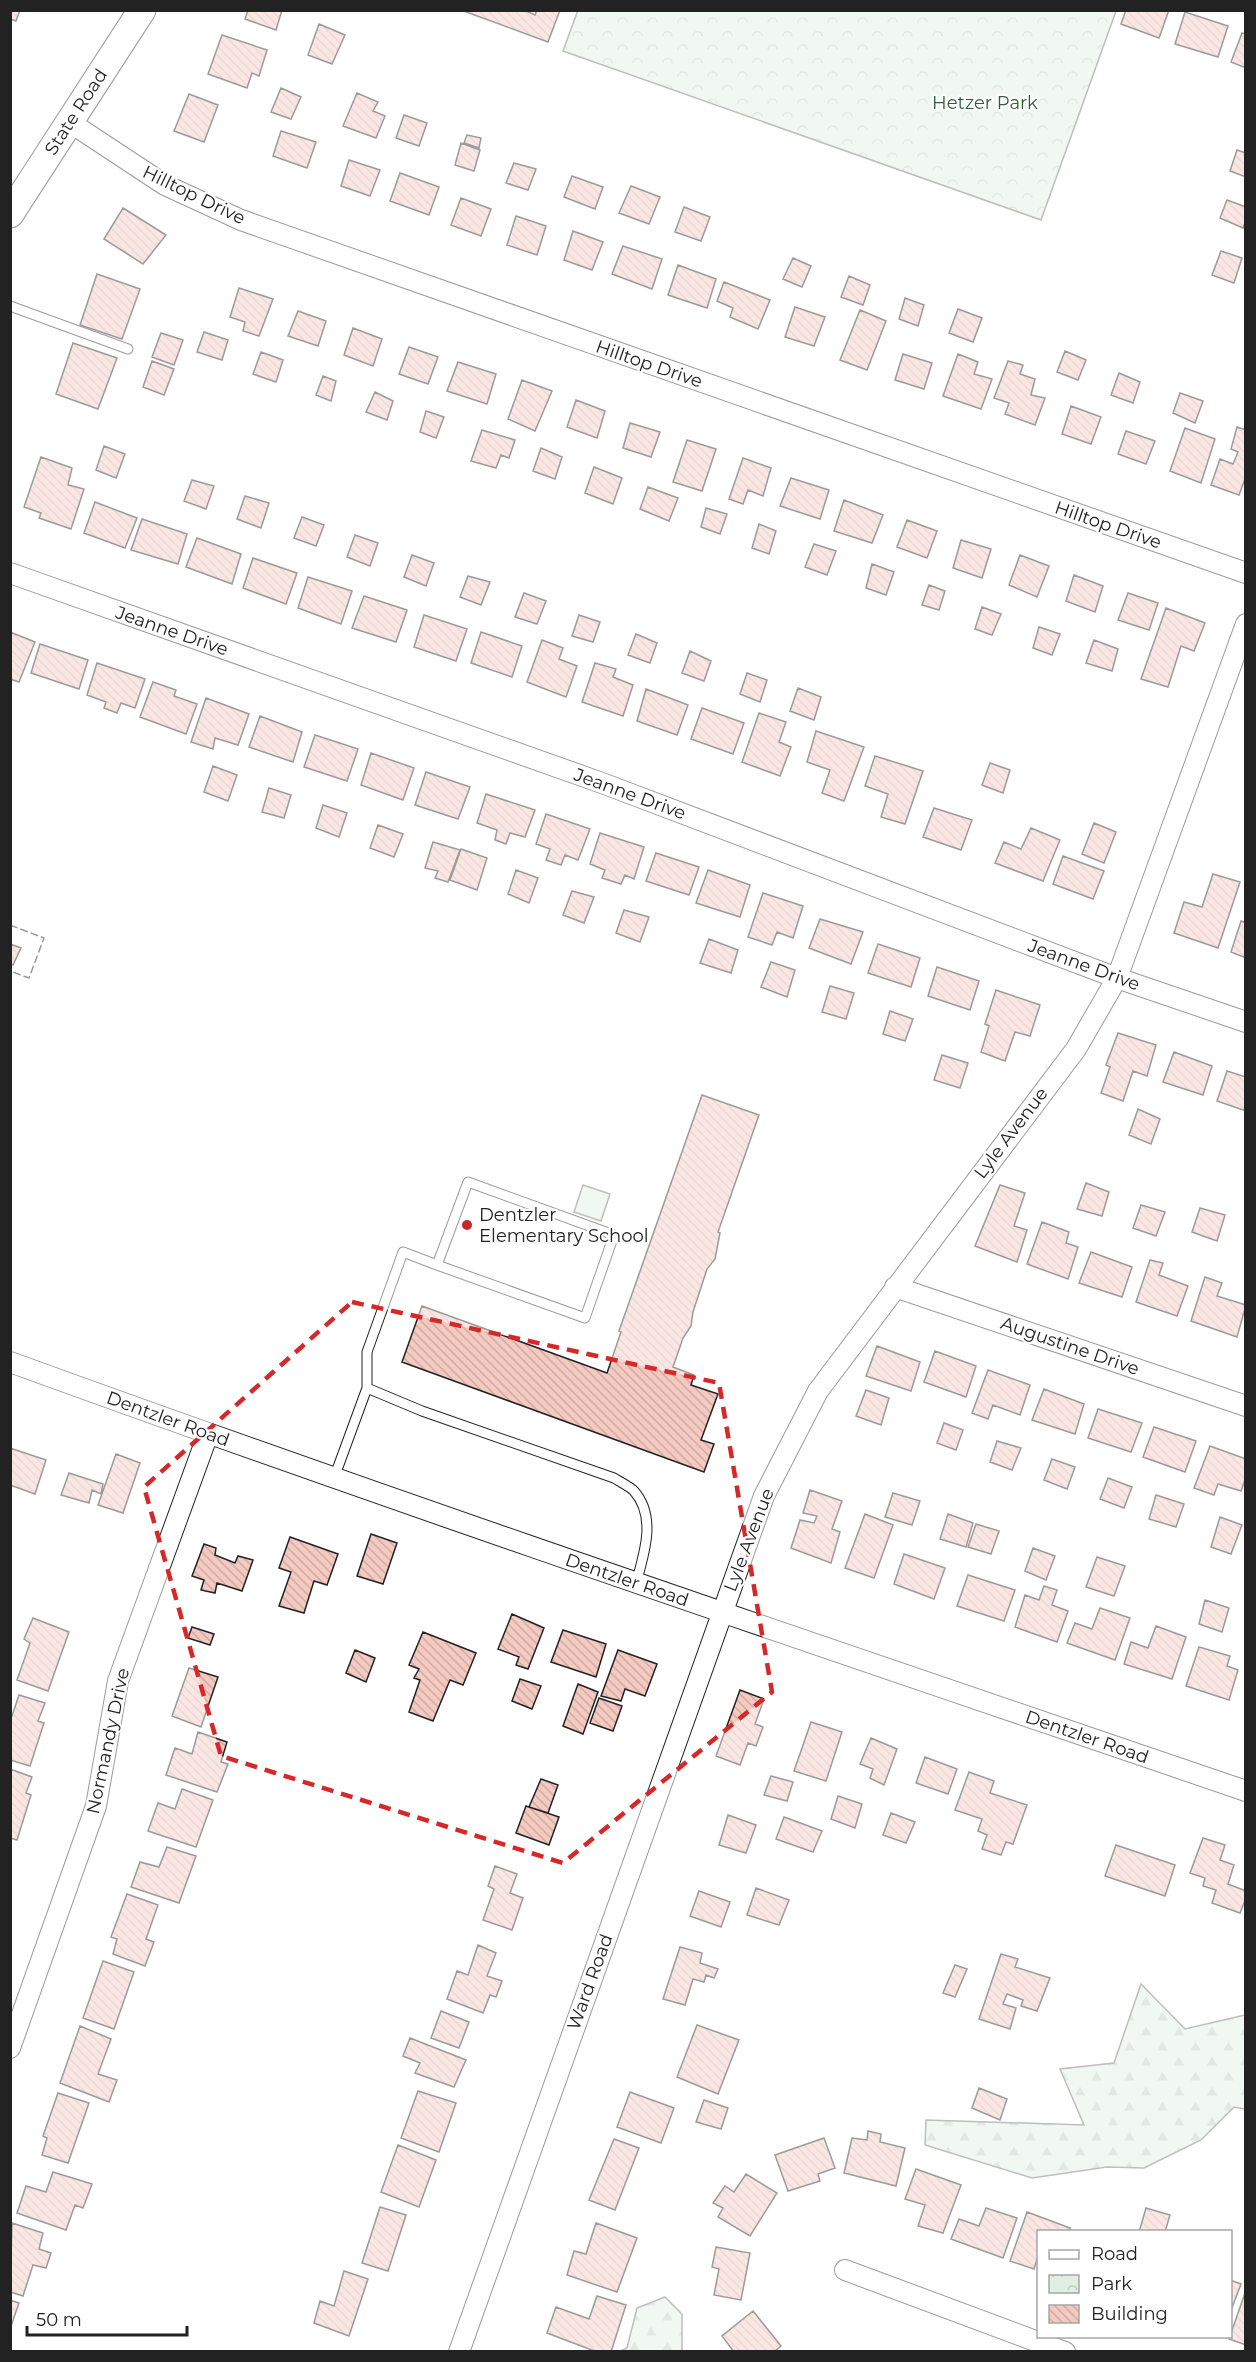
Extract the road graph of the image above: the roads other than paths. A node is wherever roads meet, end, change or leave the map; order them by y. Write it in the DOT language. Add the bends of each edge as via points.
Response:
graph roads {
  1 [pos="142,10"];
  2 [pos="68,121"];
  3 [pos="10,214"];
  4 [pos="10,306"];
  5 [pos="128,349"];
  6 [pos="10,573"];
  7 [pos="1245,573"];
  8 [pos="1245,624"];
  9 [pos="1240,657"];
  10 [pos="1117,978"];
  11 [pos="1245,1022"];
  12 [pos="438,1265"];
  13 [pos="895,1287"];
  14 [pos="10,1362"];
  15 [pos="367,1388"];
  16 [pos="1245,1406"];
  17 [pos="208,1434"];
  18 [pos="334,1478"];
  19 [pos="636,1583"];
  20 [pos="722,1613"];
  21 [pos="1245,1791"];
  22 [pos="10,2048"];
  23 [pos="845,2270"];
  24 [pos="459,2352"];
  25 [pos="1065,2352"];
  1 -- 2 [label="main road, State Road"];
  2 -- 3 [label="main road, State Road"];
  2 -- 7 [label="street, Hilltop Drive" via="165,185 241,220"];
  4 -- 5 [label="lane"];
  6 -- 10 [label="street, Jeanne Drive" via="602,783"];
  8 -- 9 [label="street, Lyle Avenue"];
  9 -- 10 [label="street, Lyle Avenue"];
  10 -- 11 [label="street, Jeanne Drive"];
  10 -- 13 [label="street, Lyle Avenue" via="1076,1049"];
  12 -- 12 [label="lane" via="468,1182 614,1235 585,1318"];
  12 -- 15 [label="lane" via="403,1252 367,1352"];
  13 -- 16 [label="street, Augustine Drive"];
  13 -- 20 [label="street, Lyle Avenue" via="818,1391 764,1496"];
  14 -- 17 [label="street, Dentzler Road"];
  15 -- 18 [label="lane"];
  15 -- 19 [label="lane" via="614,1478 633,1490 646,1509 647,1530"];
  17 -- 18 [label="street, Dentzler Road"];
  17 -- 22 [label="street, Normandy Drive" via="118,1681 96,1806"];
  18 -- 19 [label="street, Dentzler Road"];
  19 -- 20 [label="street, Dentzler Road"];
  20 -- 21 [label="street, Dentzler Road"];
  20 -- 24 [label="street, Ward Road"];
  23 -- 25 [label="street"];
}
